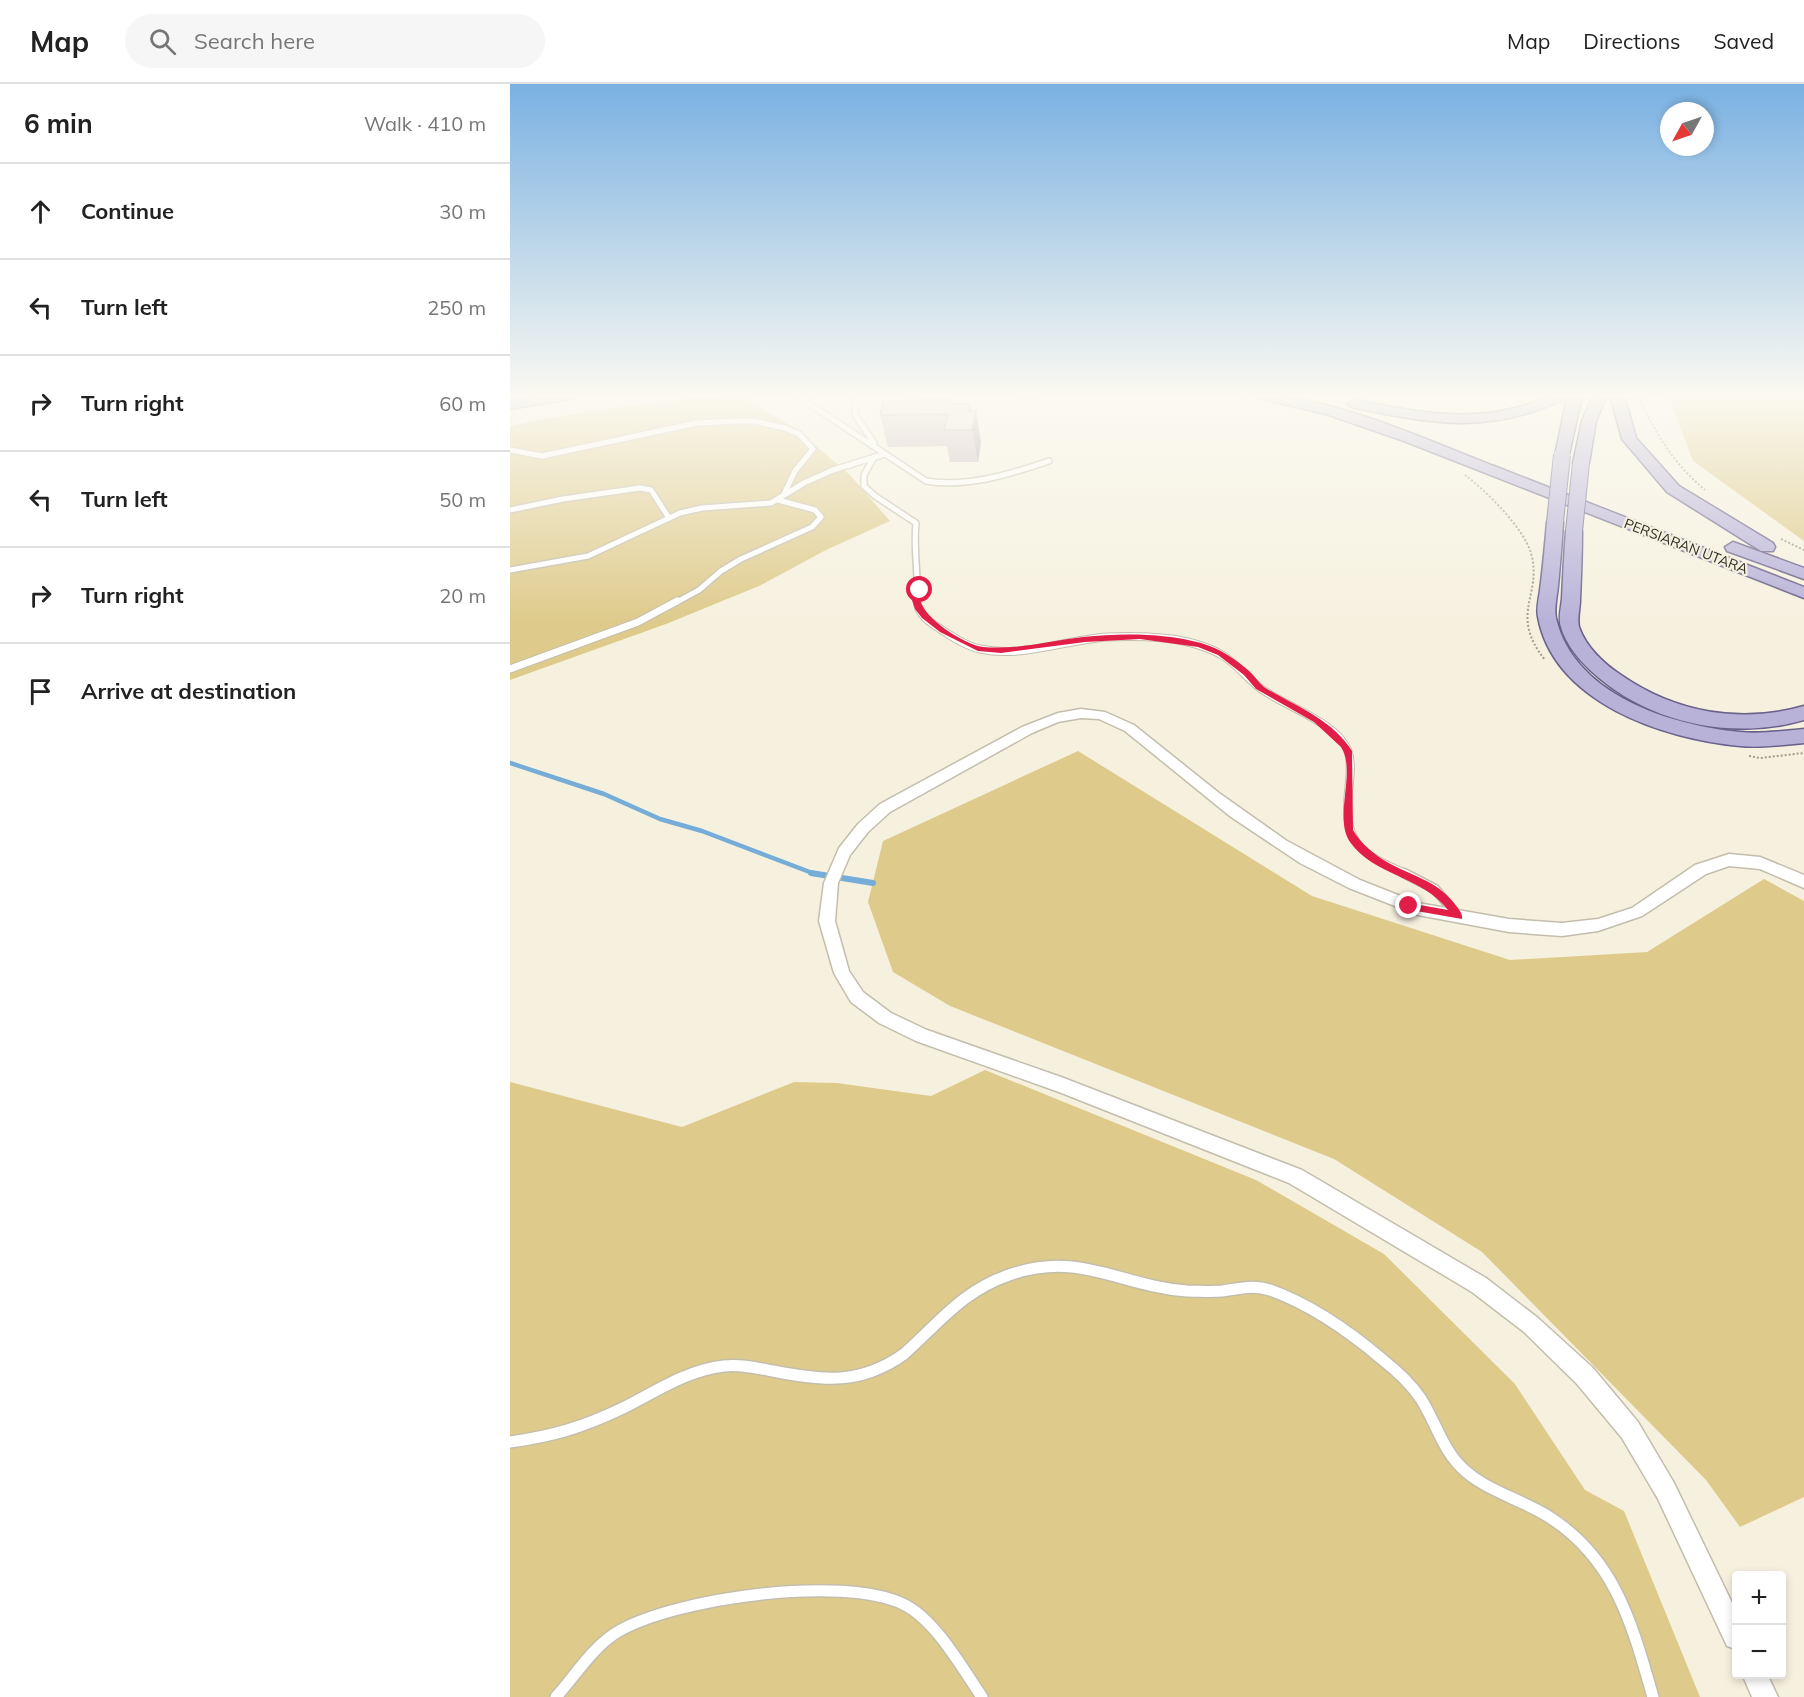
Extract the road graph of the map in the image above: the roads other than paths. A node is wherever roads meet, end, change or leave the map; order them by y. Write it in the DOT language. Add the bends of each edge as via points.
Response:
graph roads {
  1 [pos="796,470"];
  2 [pos="835,470"];
  3 [pos="867,470"];
  4 [pos="910,470"];
  5 [pos="1018,470"];
  6 [pos="1498,470"];
  7 [pos="1534,470"];
  8 [pos="1560,470"];
  9 [pos="1580,470"];
  10 [pos="1657,470"];
  11 [pos="778,500"];
  12 [pos="1632,508"];
  13 [pos="510,510"];
  14 [pos="669,518"];
  15 [pos="1711,547"];
  16 [pos="1804,568"];
  17 [pos="510,570"];
  18 [pos="1804,574"];
  19 [pos="1804,593"];
  20 [pos="1804,612"];
  21 [pos="510,669"];
  22 [pos="1804,713"];
  23 [pos="1665,715"];
  24 [pos="1804,736"];
  25 [pos="1804,882"];
  26 [pos="1458,916"];
  27 [pos="510,1442"];
  28 [pos="1732,1627"];
  29 [pos="1756,1679"];
  30 [pos="556,1697"];
  31 [pos="982,1697"];
  32 [pos="1653,1697"];
  33 [pos="1765,1697"];
  1 -- 11 [label="lane" via="788,490"];
  2 -- 11 [label="lane" via="804,483"];
  3 -- 26 [label="lane" via="867,489 916,523 914,556 920,590 916,600 925,616 943,631 978,649 1140,637 1200,645 1221,654 1259,687 1317,720 1344,744 1350,769 1349,830 1354,841 1382,864 1430,886"];
  4 -- 5 [label="lane" via="926,481 942,485 963,484"];
  6 -- 15 [label="main road, PERSIARAN UTARA"];
  7 -- 12 [label="main road, PERSIARAN UTARA"];
  8 -- 23 [label="main road, bridge" via="1546,617 1558,651 1602,694"];
  9 -- 23 [label="main road, bridge" via="1570,625 1585,654 1608,677"];
  10 -- 16 [label="main road" via="1673,489"];
  11 -- 14 [label="lane" via="702,508"];
  11 -- 21 [label="lane" via="815,510 821,517 812,527 741,559 699,590 638,622"];
  13 -- 14 [label="lane" via="640,488 651,490"];
  14 -- 17 [label="lane" via="588,556"];
  15 -- 18 [label="main road, PERSIARAN UTARA"];
  15 -- 19 [label="main road, PERSIARAN UTARA"];
  15 -- 20 [label="main road"];
  22 -- 23 [label="main road" via="1767,721"];
  23 -- 24 [label="main road" via="1698,733 1739,739"];
  25 -- 26 [label="street" via="1760,864 1733,861 1702,868 1637,911 1600,925 1560,931"];
  26 -- 28 [label="street" via="1409,906 1324,871 1284,848 1120,723 1102,716 1072,714 1027,730 885,808 844,852 831,883 827,921 842,973 857,998 885,1018 922,1036 1295,1176 1479,1285 1531,1325 1585,1376 1630,1430 1666,1491"];
  27 -- 32 [label="lane" via="554,1436 716,1366 740,1364 819,1378 862,1376 895,1360 971,1293 1010,1275 1051,1264 1072,1264 1167,1289 1268,1289 1299,1303 1369,1347 1413,1389 1460,1466 1482,1482 1552,1518 1589,1548 1617,1587"];
  29 -- 33 [label="street"];
  30 -- 31 [label="lane" via="616,1632 669,1611 827,1590 876,1594 904,1604 936,1633"];
}
